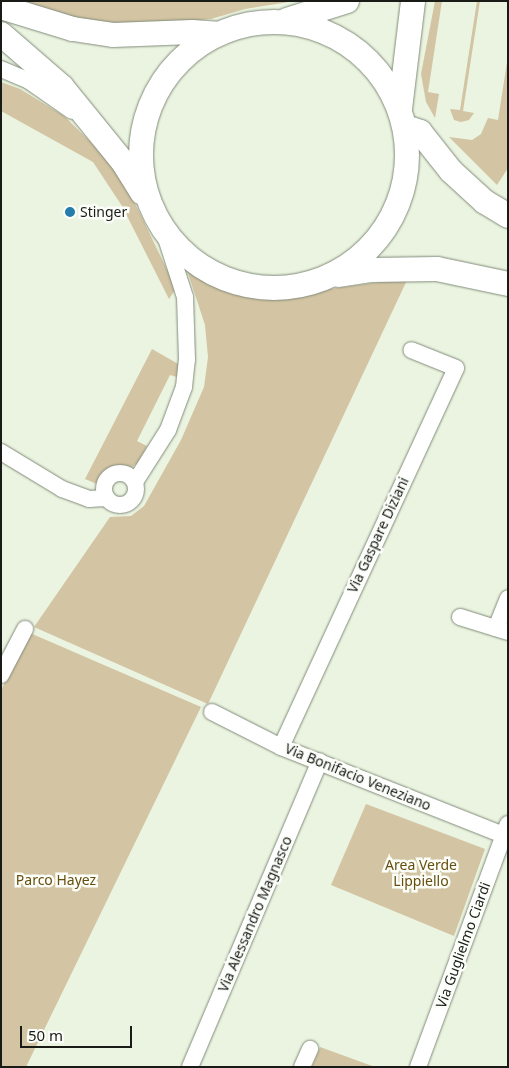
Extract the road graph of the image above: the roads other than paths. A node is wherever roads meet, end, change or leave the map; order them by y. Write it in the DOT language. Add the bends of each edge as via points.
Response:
graph roads {
  1 [pos="347,1"];
  2 [pos="413,1"];
  3 [pos="1,7"];
  4 [pos="282,22"];
  5 [pos="1,34"];
  6 [pos="218,34"];
  7 [pos="1,69"];
  8 [pos="402,118"];
  9 [pos="102,136"];
  10 [pos="150,204"];
  11 [pos="508,216"];
  12 [pos="164,232"];
  13 [pos="327,278"];
  14 [pos="508,284"];
  15 [pos="411,350"];
  16 [pos="1,452"];
  17 [pos="135,482"];
  18 [pos="106,498"];
  19 [pos="508,598"];
  20 [pos="460,616"];
  21 [pos="25,629"];
  22 [pos="502,630"];
  23 [pos="1,675"];
  24 [pos="212,712"];
  25 [pos="281,747"];
  26 [pos="320,761"];
  27 [pos="506,832"];
  28 [pos="310,1049"];
  29 [pos="190,1067"];
  30 [pos="302,1067"];
  31 [pos="418,1067"];
  1 -- 4 [label="main road"];
  2 -- 8 [label="main road"];
  3 -- 6 [label="main road" via="74,29 113,35"];
  4 -- 6 [label="main road" via="238,26"];
  4 -- 8 [label="main road" via="320,30 354,48 381,75"];
  5 -- 9 [label="main road" via="62,87"];
  6 -- 10 [label="main road" via="177,63 161,83 150,106 140,155"];
  7 -- 9 [label="street" via="48,92"];
  8 -- 11 [label="main road" via="420,132 451,171 485,202"];
  8 -- 13 [label="main road" via="408,167 404,188 388,225 362,256"];
  9 -- 10 [label="main road"];
  10 -- 12 [label="main road"];
  12 -- 13 [label="main road" via="199,266 233,282 252,287 290,288"];
  12 -- 17 [label="street" via="185,297 187,360 184,386 168,430"];
  13 -- 14 [label="main road" via="372,270 437,270"];
  15 -- 25 [label="street, Via Gaspare Diziani" via="456,368"];
  16 -- 18 [label="street" via="62,489 89,499"];
  17 -- 18 [label="street" via="136,495 130,502 120,506"];
  17 -- 18 [label="street" via="123,473 112,475 104,487"];
  19 -- 22 [label="street"];
  20 -- 22 [label="street"];
  21 -- 23 [label="street"];
  24 -- 25 [label="street, Via Bonifacio Veneziano"];
  25 -- 26 [label="street, Via Bonifacio Veneziano"];
  26 -- 27 [label="street, Via Bonifacio Veneziano"];
  26 -- 29 [label="street, Via Alessandro Magnasco"];
  27 -- 31 [label="street, Via Guglielmo Ciardi"];
  28 -- 30 [label="street"];
}
